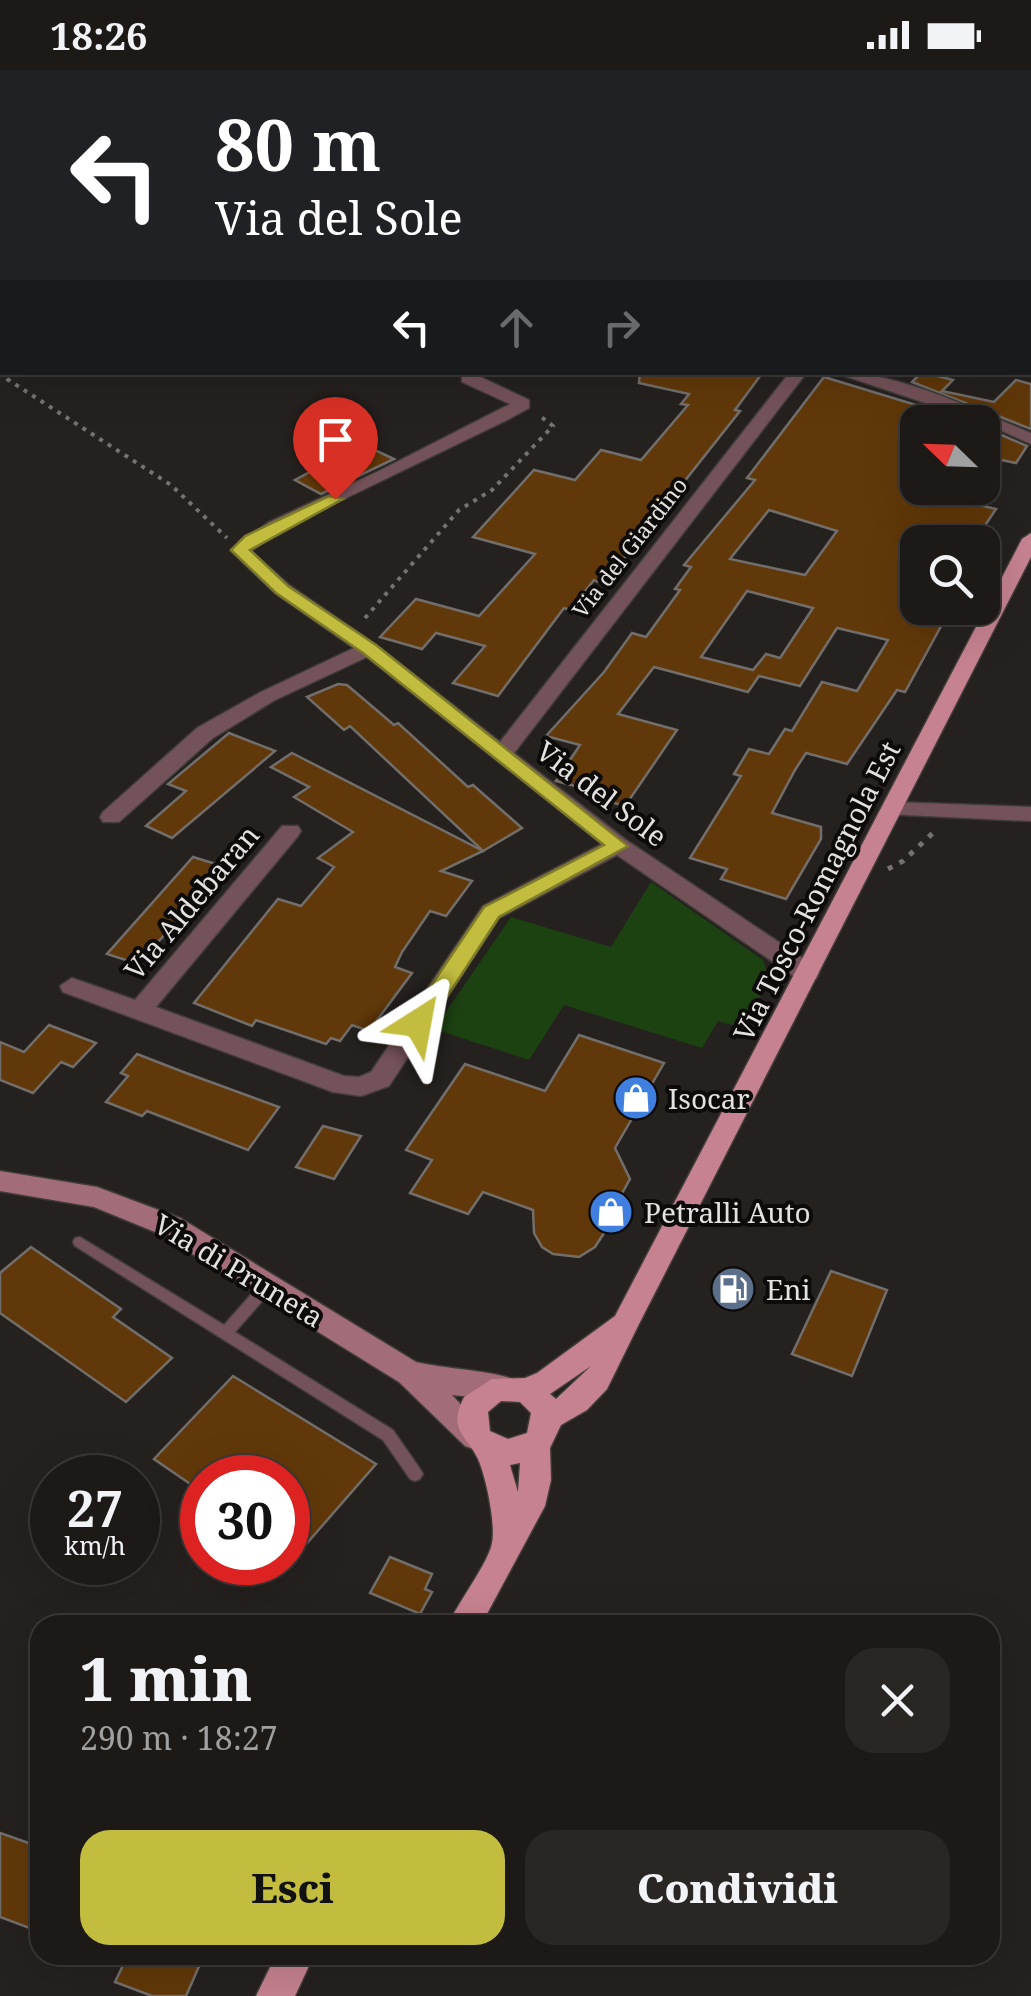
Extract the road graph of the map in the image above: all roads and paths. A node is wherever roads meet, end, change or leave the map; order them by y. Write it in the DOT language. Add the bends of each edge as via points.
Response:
graph roads {
  1 [pos="289,70"];
  2 [pos="364,70"];
  3 [pos="0,375"];
  4 [pos="796,375"];
  5 [pos="851,375"];
  6 [pos="468,378"];
  7 [pos="518,407"];
  8 [pos="1031,438"];
  9 [pos="1031,539"];
  10 [pos="240,550"];
  11 [pos="348,634"];
  12 [pos="369,649"];
  13 [pos="502,754"];
  14 [pos="893,809"];
  15 [pos="1031,814"];
  16 [pos="111,817"];
  17 [pos="946,830"];
  18 [pos="290,831"];
  19 [pos="618,846"];
  20 [pos="864,865"];
  21 [pos="807,973"];
  22 [pos="72,986"];
  23 [pos="139,1011"];
  24 [pos="0,1180"];
  25 [pos="80,1242"];
  26 [pos="267,1286"];
  27 [pos="625,1324"];
  28 [pos="225,1332"];
  29 [pos="408,1373"];
  30 [pos="516,1390"];
  31 [pos="542,1432"];
  32 [pos="483,1443"];
  33 [pos="415,1474"];
  34 [pos="508,1543"];
  35 [pos="469,1615"];
  36 [pos="291,1965"];
  37 [pos="275,1996"];
  1 -- 2 [label="path"];
  3 -- 10 [label="path" via="171,485"];
  4 -- 13 [label="street, Via del Giardino"];
  5 -- 8 [label="street"];
  6 -- 7 [label="street" via="524,404"];
  7 -- 10 [label="street"];
  7 -- 11 [label="path" via="553,426 492,490 459,510"];
  9 -- 14 [label="main road, Via Tosco-Romagnola Est"];
  10 -- 11 [label="street, Via del Sole" via="282,590"];
  11 -- 12 [label="street, Via del Sole"];
  12 -- 13 [label="street, Via del Sole"];
  12 -- 16 [label="street" via="204,733"];
  13 -- 19 [label="street, Via del Sole"];
  14 -- 15 [label="street"];
  14 -- 20 [label="main road, Via Tosco-Romagnola Est"];
  17 -- 20 [label="path" via="934,832 894,867"];
  18 -- 23 [label="street, Via Aldebaran"];
  19 -- 21 [label="street, Via del Sole"];
  19 -- 23 [label="street, Via Aldebaran" via="492,912 380,1079 361,1087 342,1086"];
  20 -- 21 [label="main road, Via Tosco-Romagnola Est"];
  21 -- 27 [label="main road, Via Tosco-Romagnola Est"];
  22 -- 23 [label="street, Via Aldebaran"];
  24 -- 26 [label="main road, Via di Pruneta" via="125,1206"];
  25 -- 28 [label="lane"];
  26 -- 28 [label="lane"];
  26 -- 29 [label="main road, Via di Pruneta"];
  27 -- 30 [label="main road" via="548,1382"];
  27 -- 31 [label="main road, Via Tosco-Romagnola Est" via="595,1387"];
  28 -- 33 [label="lane" via="388,1435"];
  29 -- 30 [label="main road, Via di Pruneta"];
  29 -- 32 [label="main road, Via di Pruneta"];
  30 -- 31 [label="main road" via="541,1402"];
  30 -- 32 [label="main road" via="492,1391 474,1406 471,1427"];
  31 -- 32 [label="main road" via="514,1454"];
  31 -- 34 [label="main road" via="530,1506"];
  32 -- 34 [label="main road" via="502,1487"];
  34 -- 35 [label="main road"];
  36 -- 37 [label="main road"];
}
